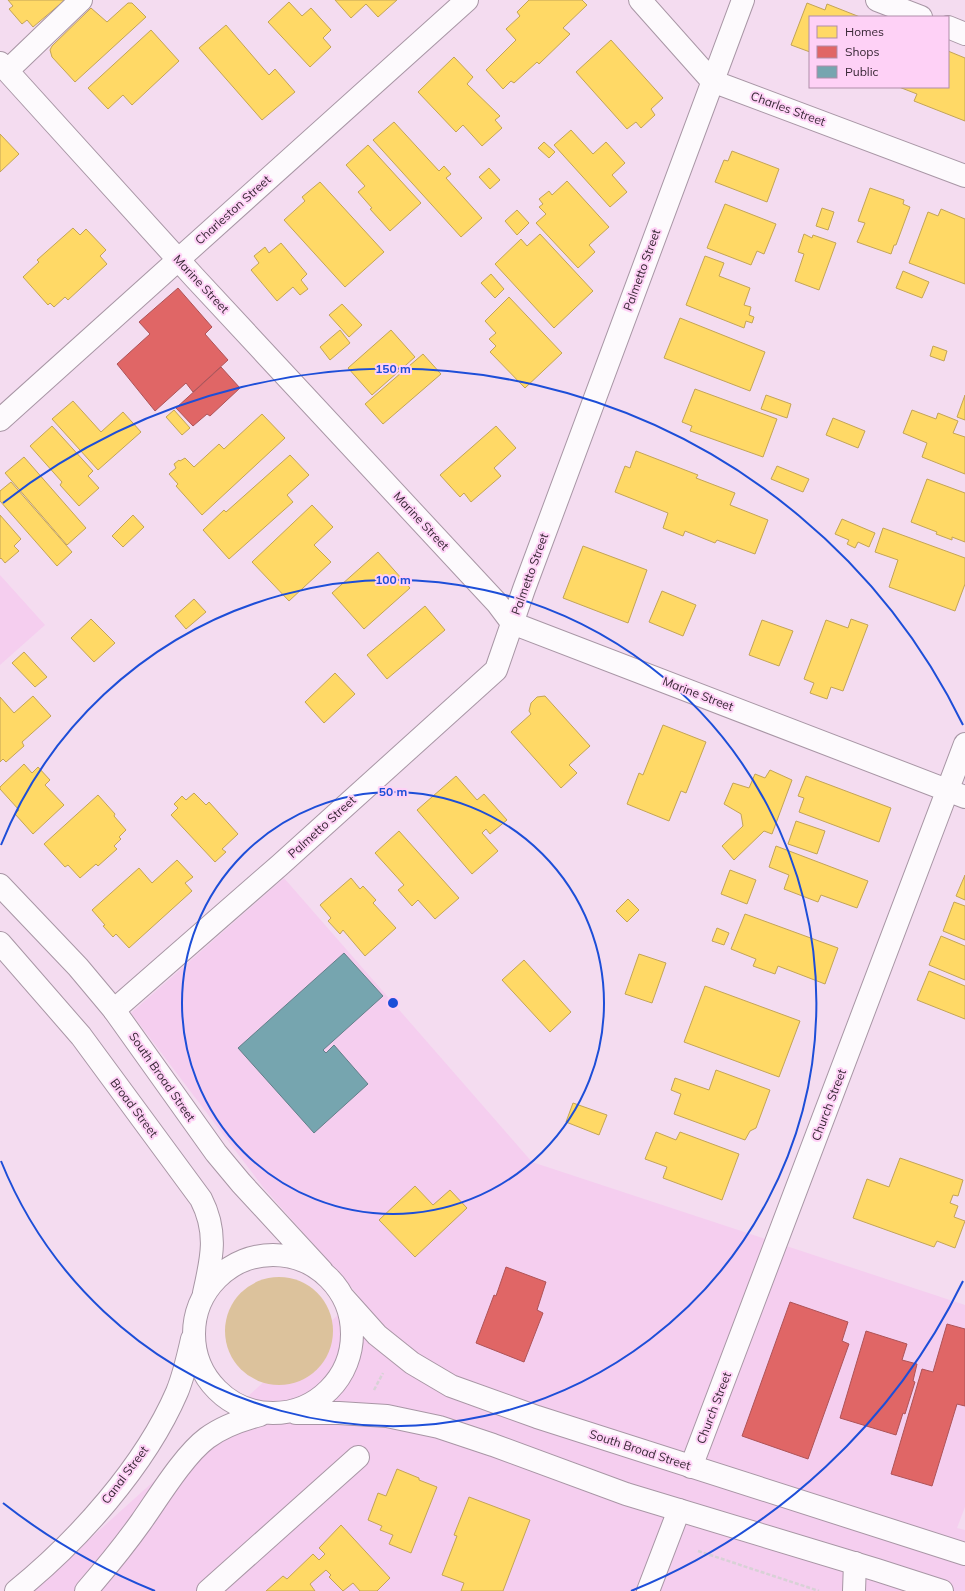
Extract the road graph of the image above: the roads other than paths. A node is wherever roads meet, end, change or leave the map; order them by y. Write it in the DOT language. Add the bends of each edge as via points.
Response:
graph roads {
  1 [pos="81,0"];
  2 [pos="467,0"];
  3 [pos="640,0"];
  4 [pos="743,0"];
  5 [pos="877,0"];
  6 [pos="918,16"];
  7 [pos="949,28"];
  8 [pos="965,34"];
  9 [pos="4,67"];
  10 [pos="712,81"];
  11 [pos="965,176"];
  12 [pos="178,259"];
  13 [pos="0,420"];
  14 [pos="512,623"];
  15 [pos="965,744"];
  16 [pos="957,793"];
  17 [pos="0,886"];
  18 [pos="0,943"];
  19 [pos="114,1010"];
  20 [pos="322,1271"];
  21 [pos="203,1296"];
  22 [pos="343,1297"];
  23 [pos="194,1332"];
  24 [pos="296,1413"];
  25 [pos="260,1415"];
  26 [pos="358,1457"];
  27 [pos="691,1467"];
  28 [pos="679,1510"];
  29 [pos="965,1554"];
  30 [pos="56,1556"];
  31 [pos="855,1563"];
  32 [pos="16,1591"];
  33 [pos="28,1591"];
  34 [pos="86,1591"];
  35 [pos="208,1591"];
  36 [pos="648,1591"];
  37 [pos="854,1591"];
  38 [pos="942,1591"];
  1 -- 9 [label="street"];
  2 -- 12 [label="street, Charleston Street"];
  3 -- 10 [label="street, Charles Street"];
  4 -- 10 [label="street, Palmetto Street"];
  5 -- 6 [label="street"];
  7 -- 8 [label="street"];
  9 -- 12 [label="street, Marine Street"];
  10 -- 11 [label="street, Charles Street"];
  10 -- 14 [label="street, Palmetto Street"];
  12 -- 13 [label="street, Charleston Street"];
  12 -- 14 [label="street, Marine Street" via="497,603"];
  14 -- 16 [label="street, Marine Street"];
  14 -- 19 [label="street, Palmetto Street" via="496,670 280,865"];
  15 -- 16 [label="street, Church Street"];
  16 -- 27 [label="street, Church Street"];
  17 -- 19 [label="street, South Broad Street" via="78,967"];
  18 -- 21 [label="street, Broad Street" via="81,1036 201,1199 210,1219 212,1234 209,1273"];
  19 -- 20 [label="street, South Broad Street" via="216,1153"];
  20 -- 21 [label="street" via="291,1256 258,1256 242,1260 227,1269 213,1281"];
  20 -- 22 [label="street, South Broad Street"];
  21 -- 23 [label="street, Broad Street"];
  22 -- 24 [label="street" via="351,1329 351,1346 346,1362 327,1390"];
  22 -- 27 [label="street, South Broad Street" via="377,1335 412,1363 451,1386 537,1418"];
  23 -- 25 [label="street" via="195,1351 201,1368 211,1384 242,1408"];
  23 -- 30 [label="street, Canal Street" via="177,1391 154,1434 120,1484"];
  24 -- 25 [label="street"];
  24 -- 28 [label="street" via="380,1415 426,1424 460,1433 626,1494"];
  25 -- 34 [label="street" via="222,1429 196,1448 138,1527"];
  26 -- 35 [label="street"];
  27 -- 29 [label="street, South Broad Street"];
  28 -- 31 [label="street"];
  28 -- 36 [label="street"];
  30 -- 32 [label="street, Canal Street"];
  30 -- 33 [label="street"];
  31 -- 37 [label="street"];
  31 -- 38 [label="street"];
}
